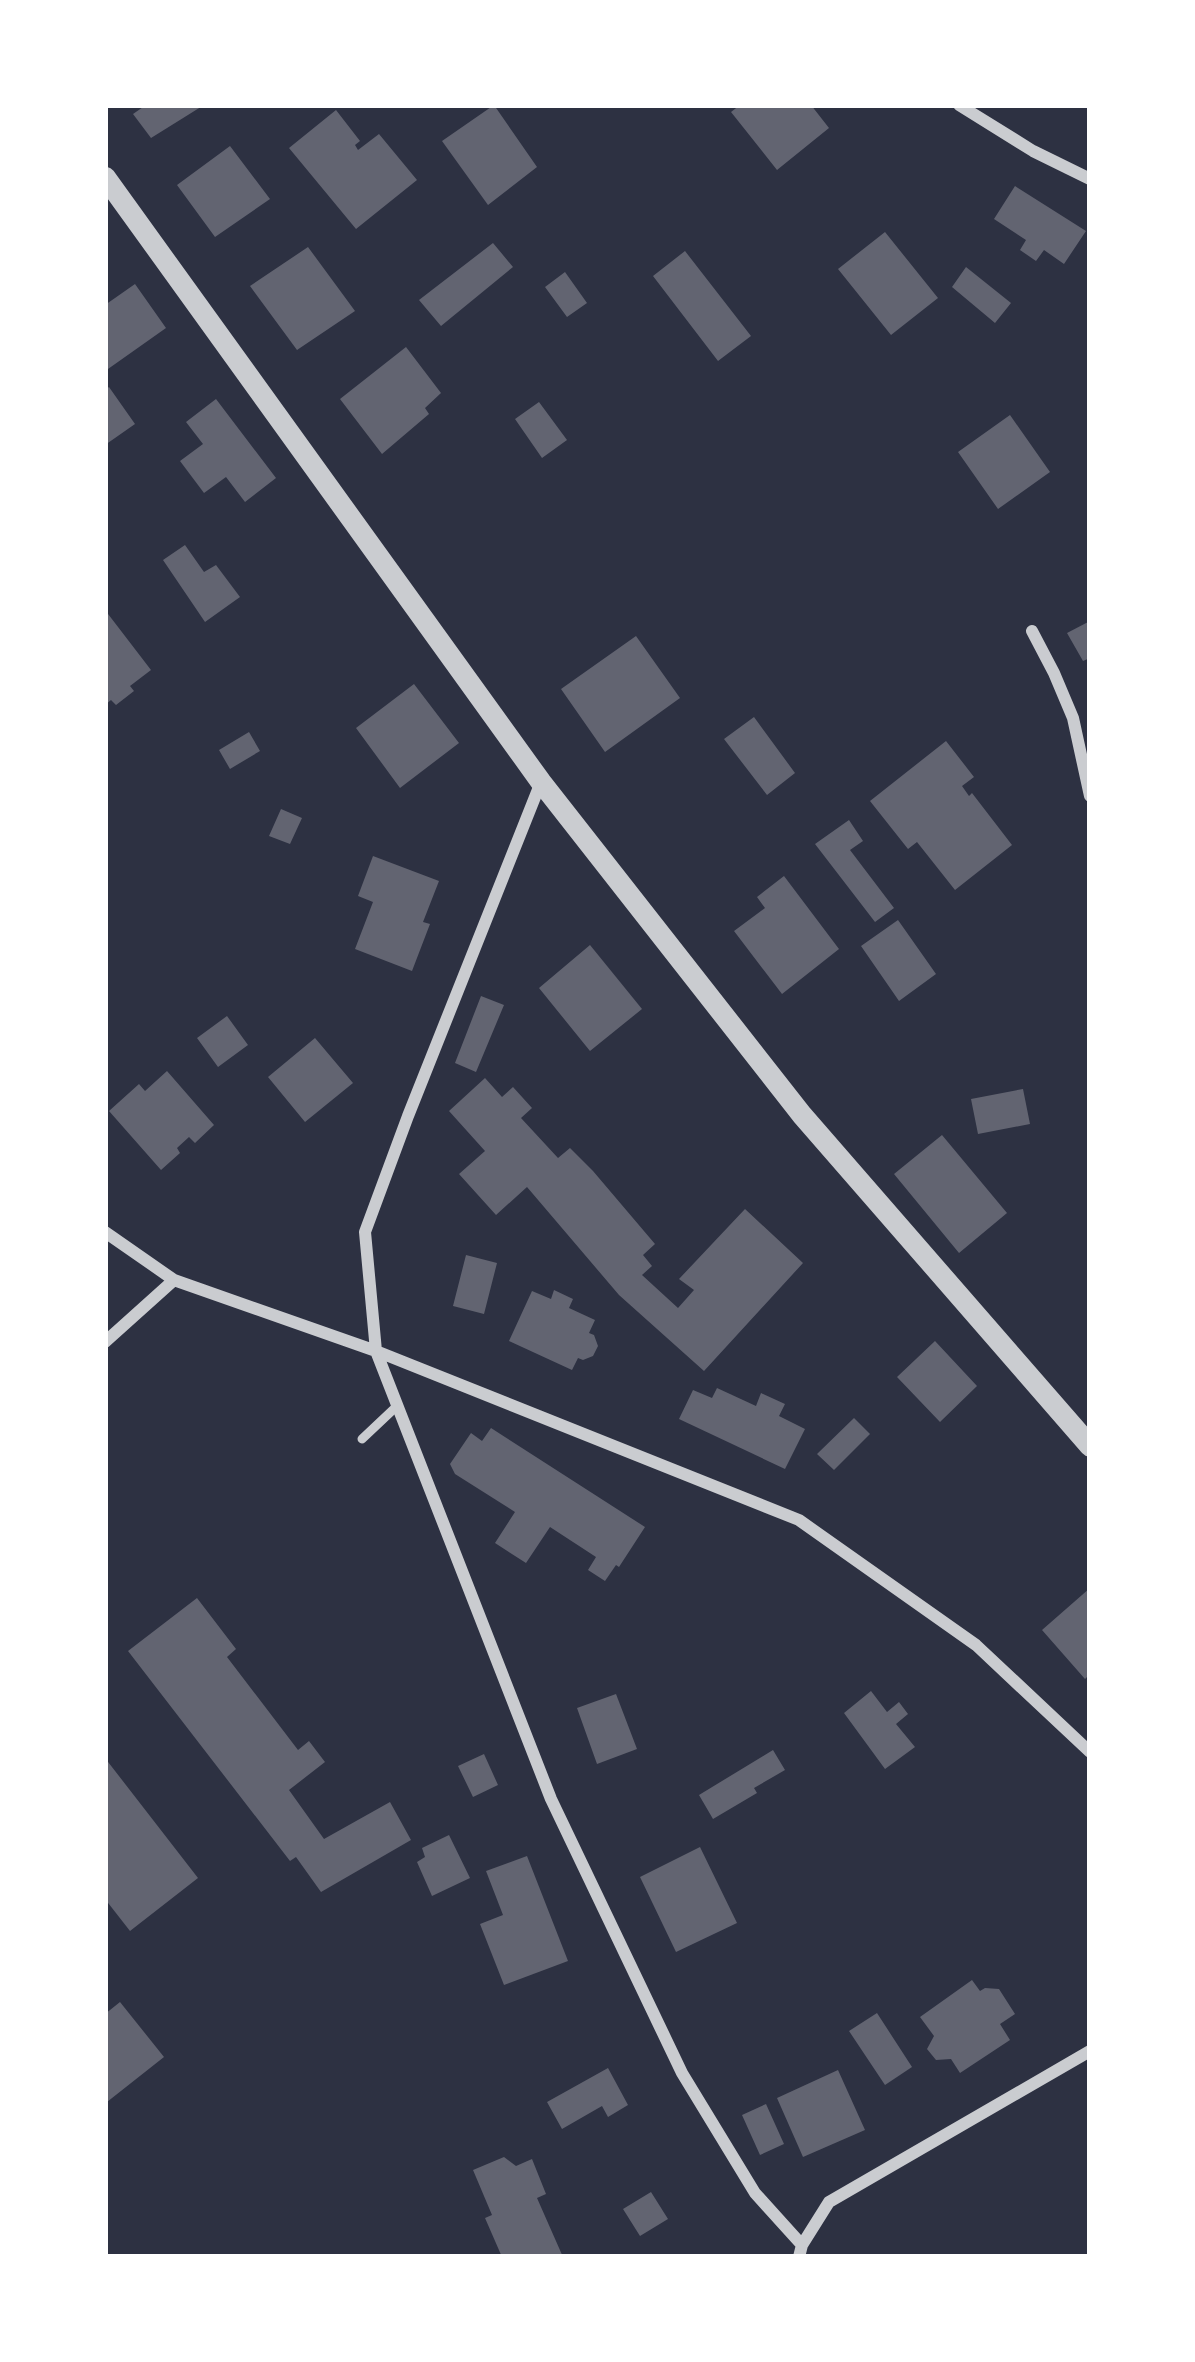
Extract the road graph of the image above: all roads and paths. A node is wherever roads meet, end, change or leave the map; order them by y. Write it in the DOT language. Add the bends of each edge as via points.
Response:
graph roads {
  1 [pos="959,105"];
  2 [pos="105,177"];
  3 [pos="1090,179"];
  4 [pos="1032,631"];
  5 [pos="542,782"];
  6 [pos="1090,796"];
  7 [pos="105,1232"];
  8 [pos="174,1280"];
  9 [pos="105,1342"];
  10 [pos="376,1351"];
  11 [pos="397,1406"];
  12 [pos="362,1439"];
  13 [pos="1090,1446"];
  14 [pos="1090,1753"];
  15 [pos="1090,2051"];
  16 [pos="803,2253"];
  1 -- 3 [label="street"];
  2 -- 5 [label="street"];
  4 -- 6 [label="street" via="1073,718"];
  5 -- 10 [label="street" via="364,1232"];
  5 -- 13 [label="street" via="802,1115"];
  7 -- 8 [label="street"];
  8 -- 9 [label="street"];
  8 -- 10 [label="street"];
  10 -- 11 [label="street"];
  10 -- 14 [label="street" via="799,1520 976,1645"];
  11 -- 12 [label="lane"];
  11 -- 16 [label="street" via="551,1799 682,2073 754,2193"];
  15 -- 16 [label="street" via="829,2202"];
}
